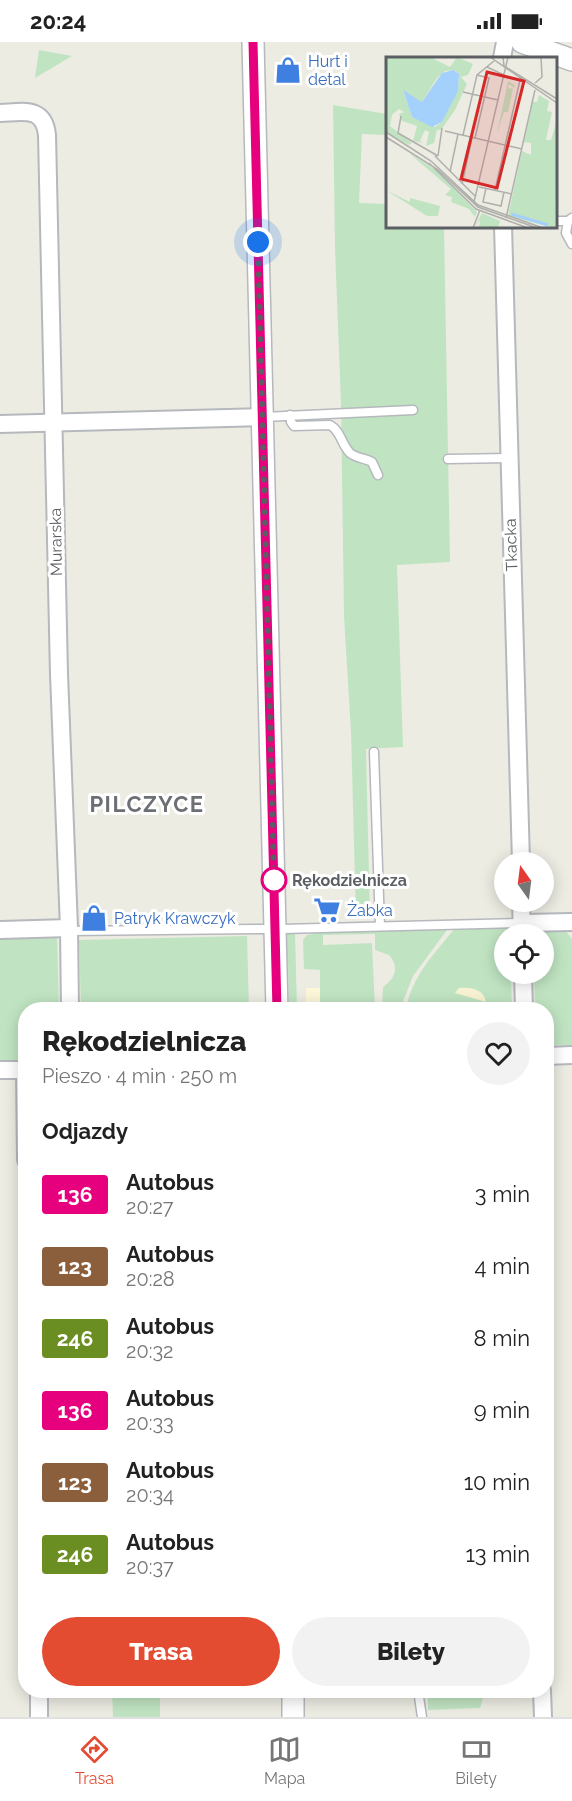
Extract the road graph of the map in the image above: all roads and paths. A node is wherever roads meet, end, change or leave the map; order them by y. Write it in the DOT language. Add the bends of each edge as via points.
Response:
graph roads {
  1 [pos="253,42"];
  2 [pos="505,42"];
  3 [pos="522,42"];
  4 [pos="502,57"];
  5 [pos="572,60"];
  6 [pos="0,113"];
  7 [pos="570,219"];
  8 [pos="503,228"];
  9 [pos="572,244"];
  10 [pos="413,410"];
  11 [pos="290,415"];
  12 [pos="262,417"];
  13 [pos="53,423"];
  14 [pos="0,424"];
  15 [pos="509,458"];
  16 [pos="448,459"];
  17 [pos="378,475"];
  18 [pos="374,752"];
  19 [pos="521,852"];
  20 [pos="572,922"];
  21 [pos="554,925"];
  22 [pos="380,926"];
  23 [pos="494,928"];
  24 [pos="69,929"];
  25 [pos="266,929"];
  26 [pos="282,929"];
  27 [pos="0,930"];
  28 [pos="524,984"];
  29 [pos="70,1002"];
  30 [pos="277,1002"];
  31 [pos="525,1002"];
  32 [pos="572,1055"];
  33 [pos="554,1056"];
  34 [pos="0,1070"];
  35 [pos="18,1070"];
  36 [pos="39,1698"];
  37 [pos="293,1698"];
  38 [pos="419,1698"];
  39 [pos="542,1698"];
  40 [pos="39,1717"];
  41 [pos="293,1717"];
  42 [pos="422,1717"];
  43 [pos="543,1717"];
  1 -- 12 [label="street"];
  2 -- 4 [label="street"];
  3 -- 5 [label="street"];
  6 -- 13 [label="street, Murarska" via="32,112 42,117 46,129"];
  7 -- 9 [label="lane" via="566,233"];
  8 -- 15 [label="street, Tkacka"];
  10 -- 11 [label="lane"];
  11 -- 12 [label="lane"];
  11 -- 17 [label="lane" via="294,426 335,428 348,451 372,462"];
  12 -- 13 [label="street"];
  12 -- 30 [label="street"];
  13 -- 14 [label="street"];
  13 -- 24 [label="street, Murarska"];
  15 -- 16 [label="lane"];
  15 -- 19 [label="street, Tkacka"];
  18 -- 22 [label="lane"];
  20 -- 21 [label="street"];
  22 -- 23 [label="lane"];
  22 -- 26 [label="lane"];
  24 -- 25 [label="lane"];
  24 -- 27 [label="street"];
  24 -- 29 [label="street, Murarska"];
  28 -- 31 [label="street"];
  32 -- 33 [label="street"];
  34 -- 35 [label="street"];
  36 -- 40 [label="street"];
  37 -- 41 [label="street"];
  38 -- 42 [label="lane"];
  39 -- 43 [label="street"];
}
